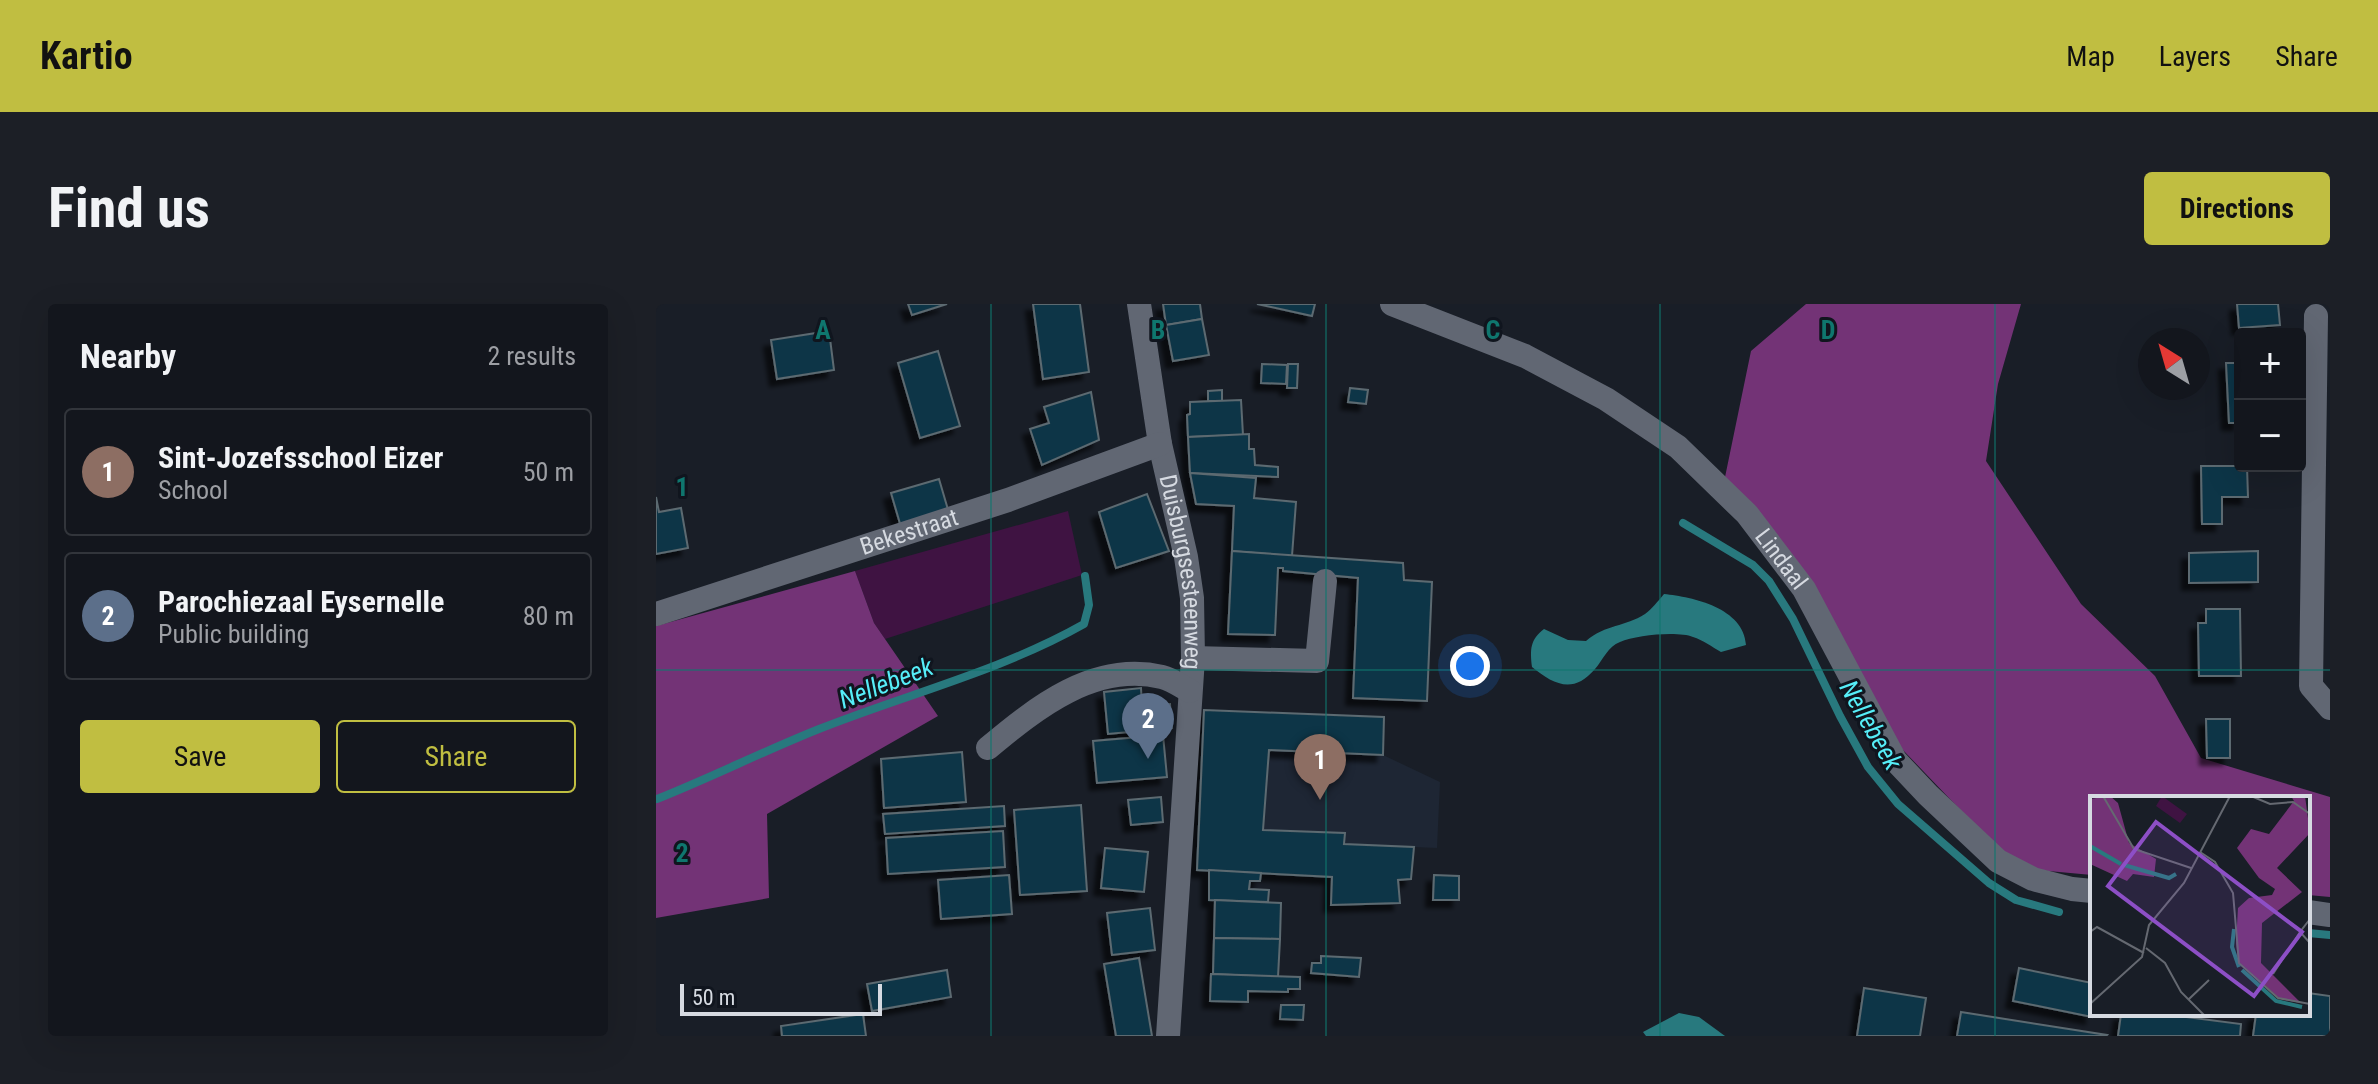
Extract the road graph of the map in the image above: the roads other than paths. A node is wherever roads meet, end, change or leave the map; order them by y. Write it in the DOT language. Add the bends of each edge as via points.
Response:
graph roads {
  1 [pos="1139,304"];
  2 [pos="1392,304"];
  3 [pos="2321,313"];
  4 [pos="1160,444"];
  5 [pos="1325,581"];
  6 [pos="656,614"];
  7 [pos="1193,658"];
  8 [pos="1190,691"];
  9 [pos="2330,708"];
  10 [pos="988,748"];
  11 [pos="2090,891"];
  12 [pos="2310,912"];
  13 [pos="2330,915"];
  14 [pos="1168,1036"];
  1 -- 4 [label="street, Duisburgsesteenweg"];
  2 -- 11 [label="street, Lindaal" via="1525,356 1606,399 1678,447 1747,514 1804,589 1895,760 1998,861 2033,879"];
  3 -- 9 [label="street" via="2311,686"];
  4 -- 6 [label="street, Bekestraat" via="1008,500"];
  4 -- 7 [label="street, Duisburgsesteenweg" via="1186,557"];
  5 -- 7 [label="street" via="1317,661"];
  7 -- 8 [label="street, Duisburgsesteenweg"];
  8 -- 10 [label="street" via="1164,677 1121,673 1066,692 1034,710"];
  8 -- 14 [label="street, Duisburgsesteenweg"];
  12 -- 13 [label="street"];
}
